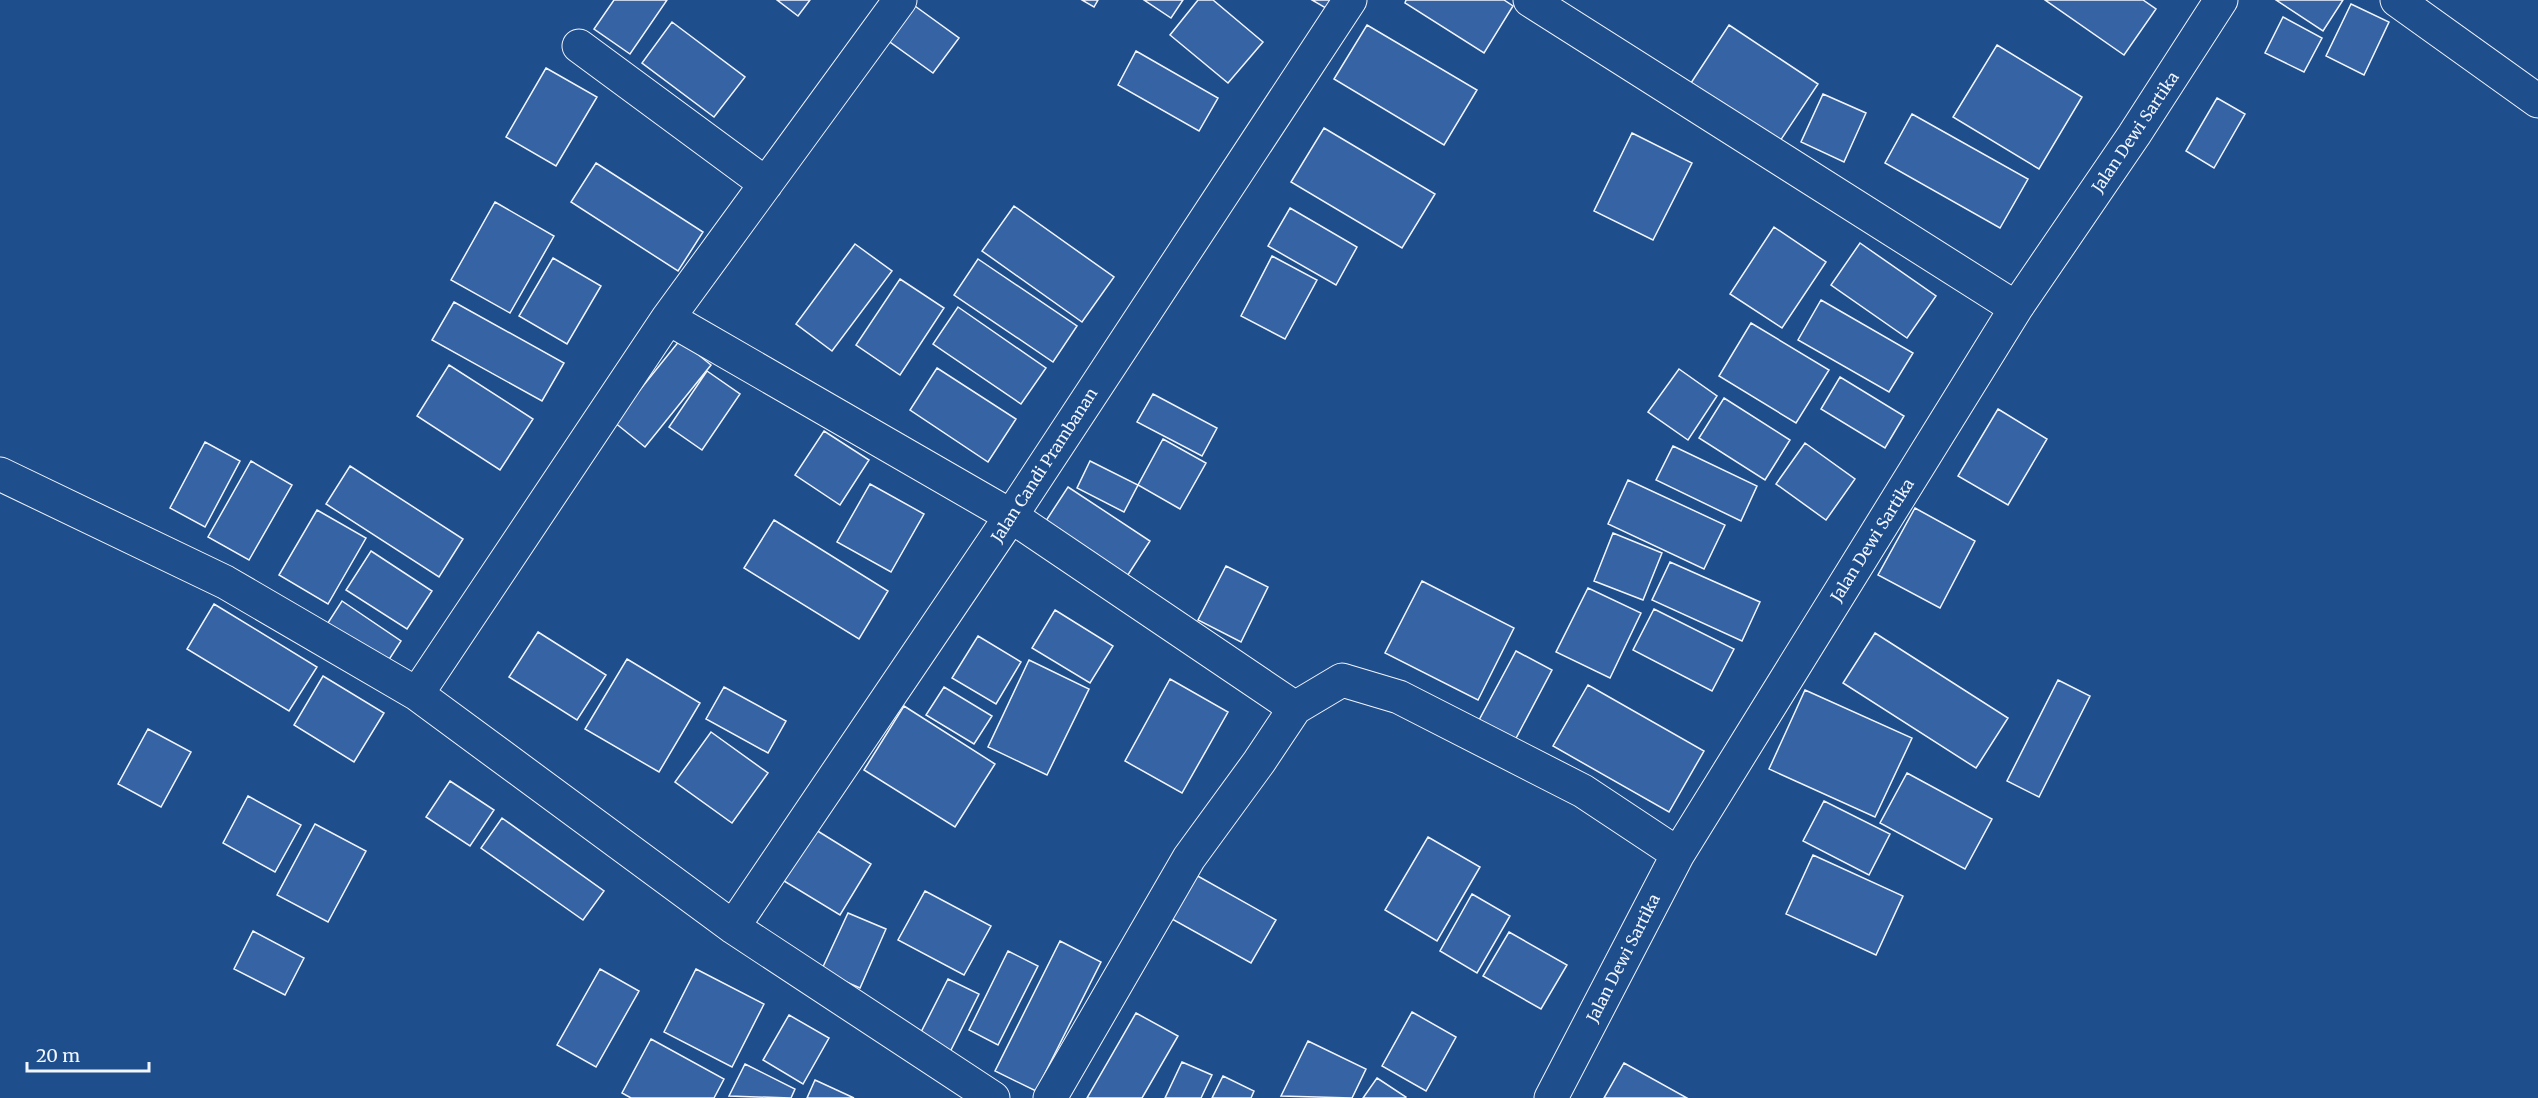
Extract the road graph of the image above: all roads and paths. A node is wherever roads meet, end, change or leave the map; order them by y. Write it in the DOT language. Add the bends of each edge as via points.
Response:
graph roads {
  1 [pos="900,0"];
  2 [pos="1350,0"];
  3 [pos="1530,0"];
  4 [pos="2222,0"];
  5 [pos="2397,0"];
  6 [pos="579,46"];
  7 [pos="2538,101"];
  8 [pos="765,184"];
  9 [pos="2016,308"];
  10 [pos="668,318"];
  11 [pos="0,474"];
  12 [pos="1011,516"];
  13 [pos="417,694"];
  14 [pos="1295,708"];
  15 [pos="1678,854"];
  16 [pos="733,927"];
  17 [pos="993,1098"];
  18 [pos="1050,1098"];
  19 [pos="1551,1098"];
  1 -- 8 [label="street"];
  2 -- 12 [label="street, Jalan Candi Prambanan"];
  3 -- 9 [label="street"];
  4 -- 9 [label="street, Jalan Dewi Sartika"];
  5 -- 7 [label="street"];
  6 -- 8 [label="street"];
  8 -- 10 [label="street"];
  9 -- 15 [label="street, Jalan Dewi Sartika"];
  10 -- 12 [label="street"];
  10 -- 13 [label="street"];
  11 -- 13 [label="street" via="225,582"];
  12 -- 14 [label="street"];
  12 -- 16 [label="street, Jalan Candi Prambanan"];
  13 -- 16 [label="street"];
  14 -- 15 [label="street" via="1342,680 1399,697 1583,791"];
  14 -- 18 [label="street" via="1189,858"];
  15 -- 19 [label="street, Jalan Dewi Sartika"];
  16 -- 17 [label="street"];
}
